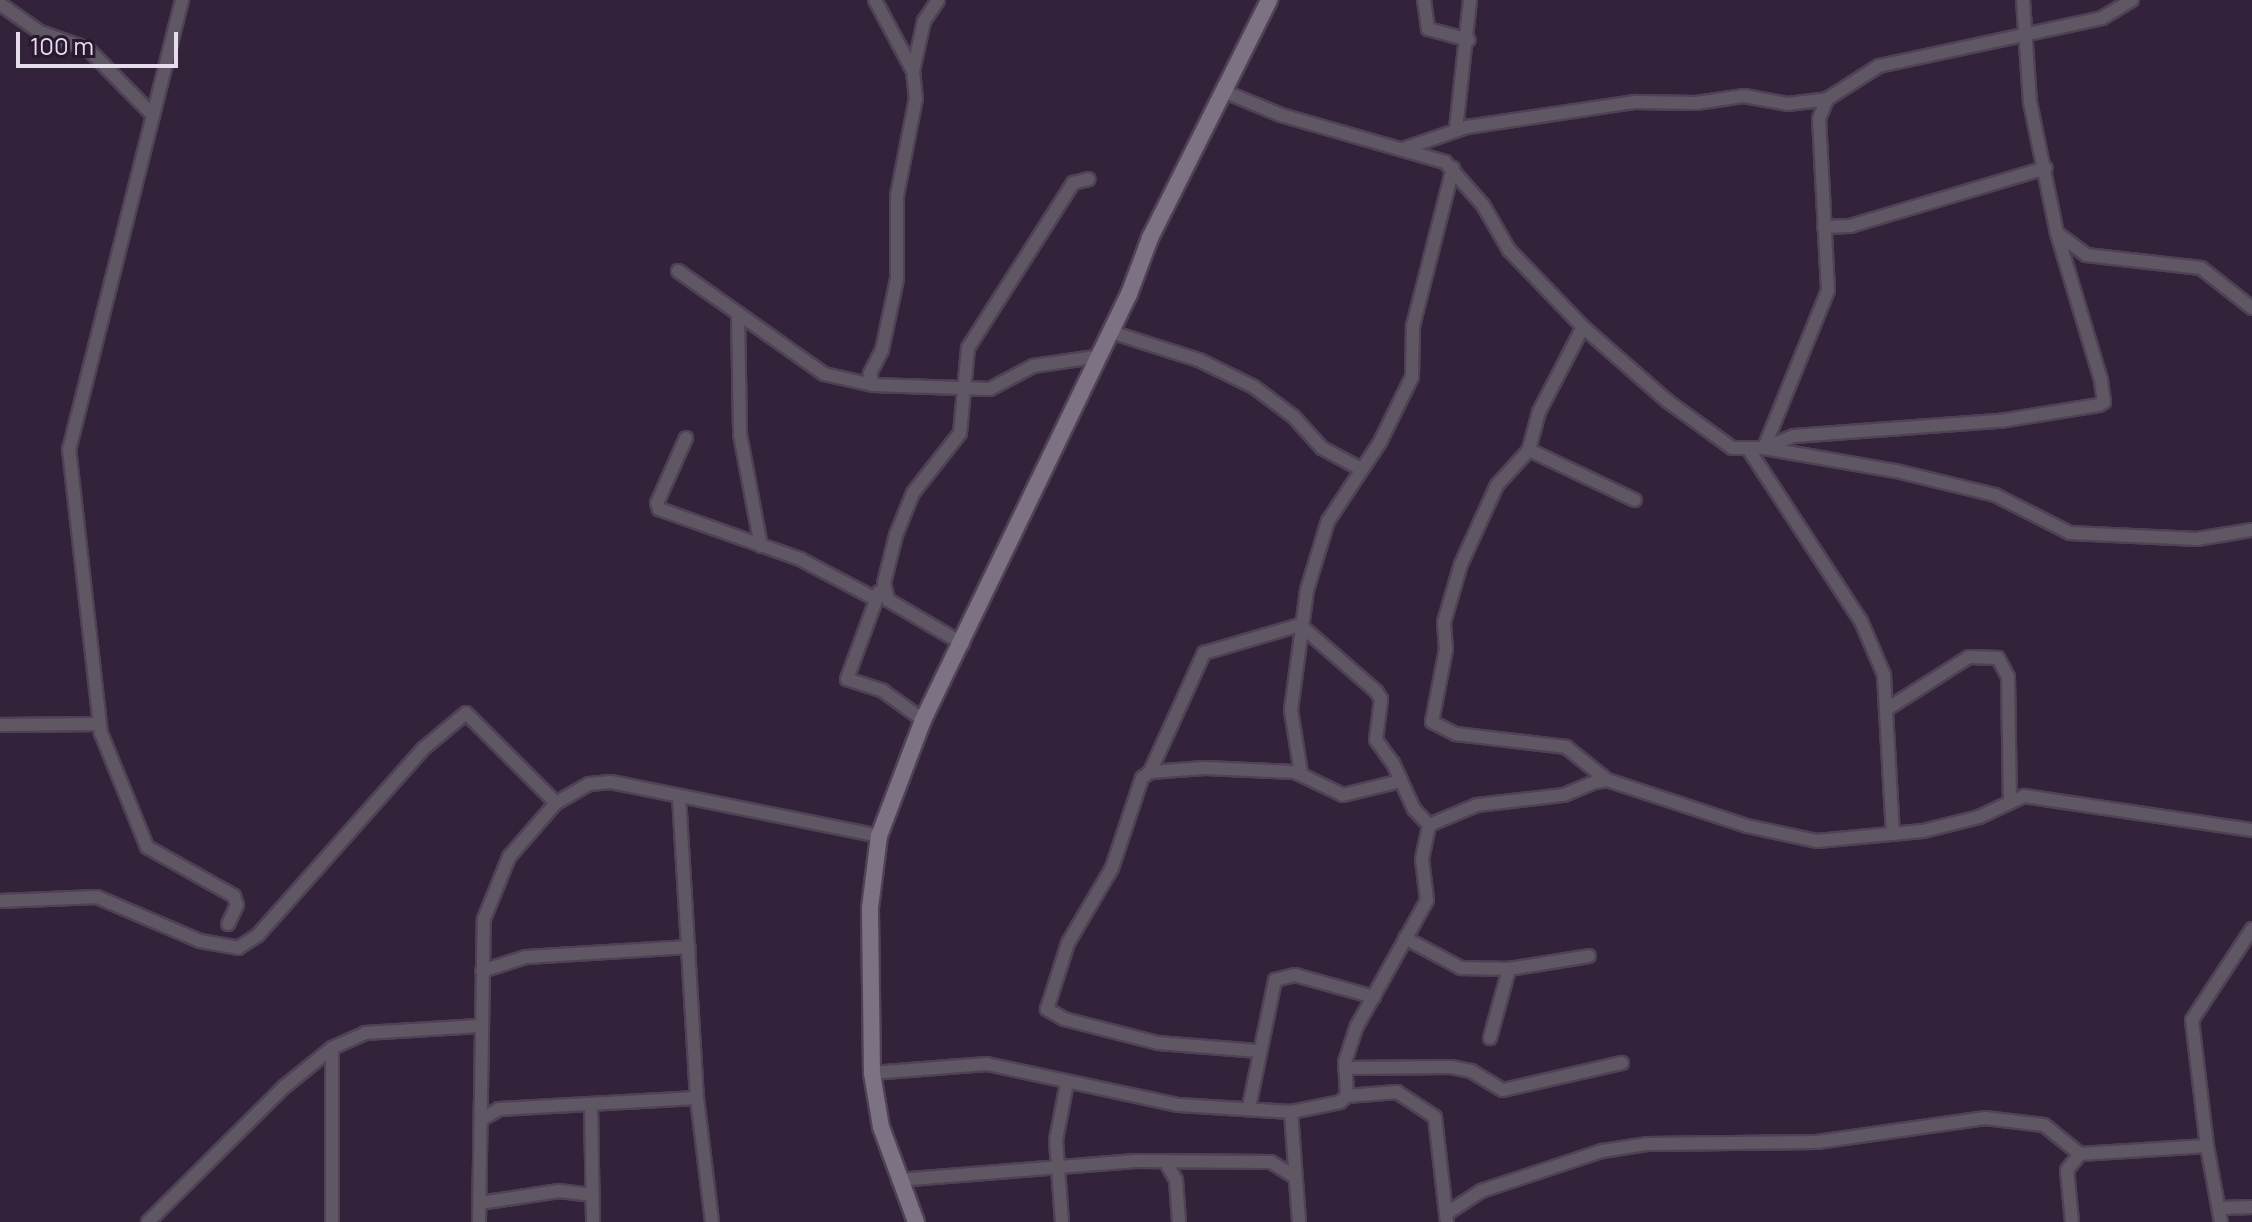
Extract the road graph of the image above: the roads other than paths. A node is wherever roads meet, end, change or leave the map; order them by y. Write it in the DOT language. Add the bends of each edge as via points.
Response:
graph roads {
  1 [pos="182,0"];
  2 [pos="875,0"];
  3 [pos="938,0"];
  4 [pos="1269,0"];
  5 [pos="1424,0"];
  6 [pos="1470,0"];
  7 [pos="2023,0"];
  8 [pos="2132,0"];
  9 [pos="0,4"];
  10 [pos="2023,32"];
  11 [pos="1469,40"];
  12 [pos="913,71"];
  13 [pos="1223,91"];
  14 [pos="1827,99"];
  15 [pos="151,113"];
  16 [pos="1456,129"];
  17 [pos="1406,148"];
  18 [pos="1453,168"];
  19 [pos="2046,168"];
  20 [pos="1089,179"];
  21 [pos="1824,227"];
  22 [pos="2057,233"];
  23 [pos="2086,255"];
  24 [pos="678,271"];
  25 [pos="2068,274"];
  26 [pos="2252,308"];
  27 [pos="738,315"];
  28 [pos="1583,327"];
  29 [pos="1111,332"];
  30 [pos="1095,357"];
  31 [pos="873,385"];
  32 [pos="962,389"];
  33 [pos="686,438"];
  34 [pos="1764,448"];
  35 [pos="1529,450"];
  36 [pos="1749,450"];
  37 [pos="1361,469"];
  38 [pos="1635,500"];
  39 [pos="2252,530"];
  40 [pos="761,546"];
  41 [pos="884,583"];
  42 [pos="876,599"];
  43 [pos="1300,625"];
  44 [pos="963,644"];
  45 [pos="1887,709"];
  46 [pos="923,720"];
  47 [pos="99,724"];
  48 [pos="0,725"];
  49 [pos="1150,772"];
  50 [pos="1301,773"];
  51 [pos="1607,780"];
  52 [pos="1401,781"];
  53 [pos="679,796"];
  54 [pos="2010,799"];
  55 [pos="556,803"];
  56 [pos="1429,825"];
  57 [pos="2252,830"];
  58 [pos="1893,834"];
  59 [pos="879,836"];
  60 [pos="0,901"];
  61 [pos="228,924"];
  62 [pos="2252,929"];
  63 [pos="1405,938"];
  64 [pos="689,947"];
  65 [pos="1589,956"];
  66 [pos="1509,969"];
  67 [pos="482,971"];
  68 [pos="1374,997"];
  69 [pos="479,1026"];
  70 [pos="1490,1038"];
  71 [pos="332,1048"];
  72 [pos="1258,1051"];
  73 [pos="1622,1063"];
  74 [pos="1345,1068"];
  75 [pos="872,1073"];
  76 [pos="1067,1083"];
  77 [pos="482,1096"];
  78 [pos="1347,1096"];
  79 [pos="697,1098"];
  80 [pos="591,1106"];
  81 [pos="1249,1107"];
  82 [pos="499,1109"];
  83 [pos="1291,1112"];
  84 [pos="482,1119"];
  85 [pos="2207,1146"];
  86 [pos="1293,1150"];
  87 [pos="2080,1154"];
  88 [pos="1165,1161"];
  89 [pos="1271,1162"];
  90 [pos="1057,1165"];
  91 [pos="1295,1177"];
  92 [pos="898,1180"];
  93 [pos="593,1195"];
  94 [pos="480,1203"];
  95 [pos="2252,1207"];
  96 [pos="2220,1208"];
  97 [pos="1447,1218"];
  98 [pos="148,1222"];
  99 [pos="332,1222"];
  100 [pos="479,1222"];
  101 [pos="593,1222"];
  102 [pos="712,1222"];
  103 [pos="916,1222"];
  104 [pos="1062,1222"];
  105 [pos="1179,1222"];
  106 [pos="1299,1222"];
  107 [pos="2072,1222"];
  108 [pos="2221,1222"];
  1 -- 15 [label="street"];
  2 -- 12 [label="street"];
  3 -- 12 [label="street" via="924,21"];
  4 -- 13 [label="main road"];
  5 -- 11 [label="street" via="1428,29"];
  6 -- 11 [label="street"];
  7 -- 10 [label="street"];
  8 -- 10 [label="street" via="2102,18"];
  9 -- 15 [label="street" via="40,32 88,49"];
  10 -- 14 [label="street" via="1879,66"];
  10 -- 19 [label="street" via="2030,102"];
  11 -- 16 [label="street"];
  12 -- 31 [label="street" via="915,116 897,202 897,279 882,350 870,374"];
  13 -- 17 [label="street" via="1281,115"];
  13 -- 29 [label="main road"];
  14 -- 16 [label="street" via="1788,104 1744,96 1696,103 1635,102"];
  14 -- 21 [label="street" via="1819,119"];
  15 -- 47 [label="street" via="69,436"];
  16 -- 17 [label="street"];
  17 -- 18 [label="street"];
  18 -- 28 [label="street" via="1509,250"];
  18 -- 37 [label="street" via="1413,326 1412,377"];
  19 -- 21 [label="street" via="1850,226"];
  19 -- 22 [label="street"];
  20 -- 32 [label="street" via="1073,183 968,348"];
  21 -- 34 [label="street" via="1828,290"];
  22 -- 23 [label="street"];
  22 -- 25 [label="street"];
  23 -- 25 [label="street"];
  23 -- 26 [label="street" via="2201,268"];
  24 -- 27 [label="street"];
  25 -- 34 [label="street" via="2101,380 2104,402 2099,405 2000,421 1794,436"];
  27 -- 31 [label="street" via="824,374"];
  27 -- 40 [label="street" via="740,434"];
  28 -- 35 [label="street" via="1539,412"];
  28 -- 36 [label="street" via="1721,443"];
  29 -- 30 [label="main road"];
  29 -- 37 [label="street" via="1199,360 1254,387 1294,417 1322,448"];
  30 -- 32 [label="street" via="1033,366 990,389"];
  30 -- 44 [label="main road"];
  31 -- 32 [label="street"];
  32 -- 41 [label="street" via="966,414 960,433 910,497"];
  33 -- 40 [label="street" via="657,503 659,509"];
  34 -- 36 [label="street"];
  34 -- 39 [label="street" via="1995,495 2070,533 2197,539"];
  35 -- 38 [label="street"];
  35 -- 51 [label="street" via="1497,485 1461,564 1444,622 1445,656 1432,722 1456,734 1566,747"];
  36 -- 45 [label="street" via="1861,621 1884,675"];
  37 -- 43 [label="street" via="1328,521"];
  40 -- 42 [label="street" via="800,559"];
  41 -- 42 [label="street"];
  41 -- 44 [label="street" via="888,600 905,614"];
  42 -- 46 [label="street" via="847,679 883,691"];
  43 -- 49 [label="street" via="1204,653"];
  43 -- 50 [label="street" via="1291,716"];
  43 -- 52 [label="street" via="1376,691 1381,699 1376,740"];
  44 -- 46 [label="main road"];
  45 -- 54 [label="street" via="1969,657 1998,658 2008,677"];
  45 -- 58 [label="street"];
  46 -- 59 [label="main road"];
  47 -- 48 [label="street"];
  47 -- 61 [label="street" via="147,847 234,896 237,905"];
  49 -- 50 [label="street" via="1205,768"];
  49 -- 72 [label="street" via="1142,778 1112,868 1068,943 1047,1009 1064,1019 1158,1043"];
  50 -- 52 [label="street" via="1339,795"];
  51 -- 56 [label="street" via="1552,797 1477,805"];
  51 -- 58 [label="street" via="1793,838 1842,843"];
  52 -- 56 [label="street"];
  53 -- 55 [label="street" via="611,782 589,784"];
  53 -- 59 [label="street"];
  53 -- 64 [label="street"];
  54 -- 57 [label="street" via="2035,797"];
  54 -- 58 [label="street" via="1974,818"];
  55 -- 60 [label="street" via="466,713 423,749 258,935 238,948 200,941 97,897"];
  55 -- 67 [label="street" via="509,857 489,895"];
  56 -- 63 [label="street" via="1422,859 1427,900"];
  59 -- 75 [label="main road" via="870,908"];
  62 -- 85 [label="street" via="2192,1020"];
  63 -- 66 [label="street" via="1461,968"];
  63 -- 68 [label="street"];
  64 -- 67 [label="street" via="526,957"];
  64 -- 79 [label="street"];
  65 -- 66 [label="street"];
  66 -- 70 [label="street"];
  67 -- 69 [label="street"];
  68 -- 72 [label="street" via="1282,976 1275,980"];
  68 -- 74 [label="street" via="1357,1026"];
  69 -- 71 [label="street" via="365,1033"];
  69 -- 77 [label="street"];
  71 -- 98 [label="street" via="273,1097"];
  71 -- 99 [label="street"];
  72 -- 81 [label="street"];
  73 -- 74 [label="street" via="1503,1090 1471,1071 1451,1067"];
  74 -- 78 [label="street"];
  75 -- 76 [label="street" via="987,1064"];
  75 -- 92 [label="main road" via="881,1127"];
  76 -- 81 [label="street" via="1179,1105"];
  76 -- 90 [label="street"];
  77 -- 82 [label="street"];
  77 -- 84 [label="street"];
  78 -- 83 [label="street" via="1327,1106"];
  78 -- 97 [label="street" via="1397,1092 1435,1117"];
  79 -- 80 [label="street"];
  79 -- 102 [label="street"];
  80 -- 82 [label="street"];
  80 -- 93 [label="street"];
  81 -- 83 [label="street"];
  82 -- 84 [label="street"];
  83 -- 86 [label="street"];
  84 -- 94 [label="street"];
  85 -- 87 [label="street"];
  85 -- 96 [label="street"];
  86 -- 89 [label="street"];
  86 -- 91 [label="street"];
  87 -- 97 [label="street" via="2044,1125 1985,1118 1817,1142 1648,1144 1602,1151 1481,1191"];
  87 -- 107 [label="street" via="2067,1170"];
  88 -- 89 [label="street"];
  88 -- 90 [label="street"];
  88 -- 105 [label="street" via="1176,1180"];
  89 -- 91 [label="street"];
  90 -- 92 [label="street"];
  90 -- 104 [label="street"];
  91 -- 106 [label="street"];
  92 -- 103 [label="main road"];
  93 -- 94 [label="street" via="559,1191"];
  93 -- 101 [label="street"];
  94 -- 100 [label="street"];
  95 -- 96 [label="street"];
  96 -- 108 [label="street"];
}
